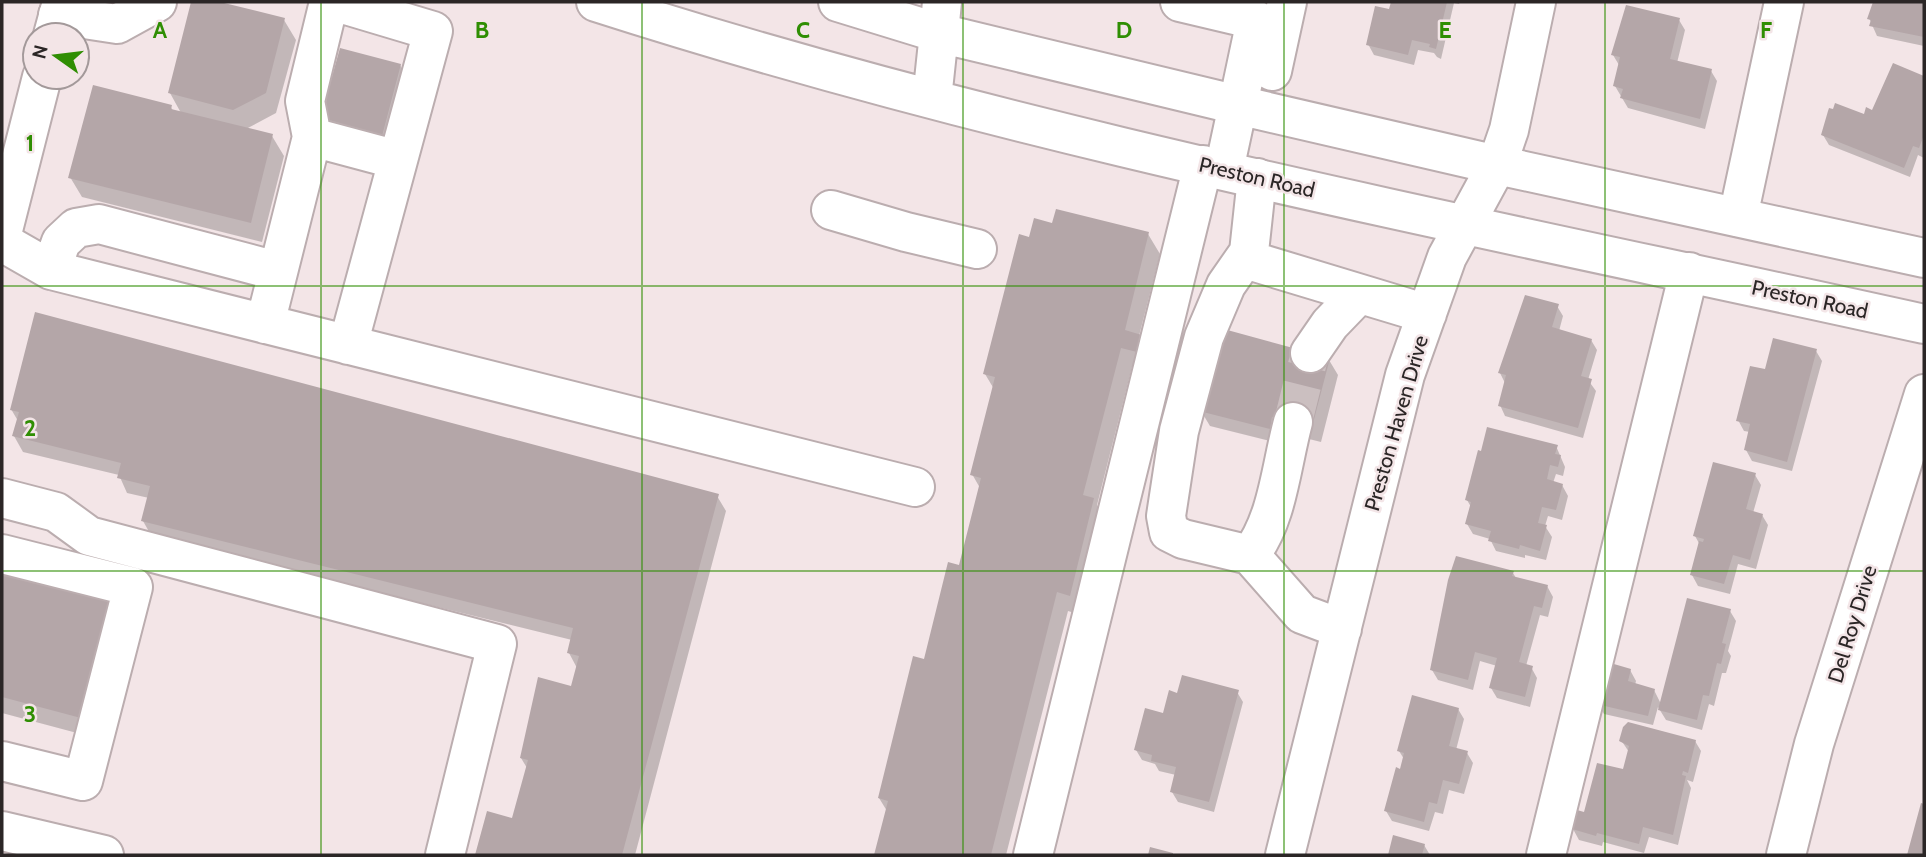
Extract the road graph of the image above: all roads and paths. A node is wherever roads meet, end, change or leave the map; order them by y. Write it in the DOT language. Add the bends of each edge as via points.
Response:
graph roads {
  1 [pos="157,2"];
  2 [pos="328,2"];
  3 [pos="336,2"];
  4 [pos="596,2"];
  5 [pos="838,2"];
  6 [pos="1180,2"];
  7 [pos="1287,2"];
  8 [pos="1536,2"];
  9 [pos="1784,2"];
  10 [pos="58,17"];
  11 [pos="941,18"];
  12 [pos="38,91"];
  13 [pos="932,99"];
  14 [pos="1251,108"];
  15 [pos="312,137"];
  16 [pos="397,160"];
  17 [pos="1497,164"];
  18 [pos="1228,171"];
  19 [pos="831,210"];
  20 [pos="1738,217"];
  21 [pos="1464,223"];
  22 [pos="2,234"];
  23 [pos="2,242"];
  24 [pos="977,249"];
  25 [pos="1249,252"];
  26 [pos="56,256"];
  27 [pos="1924,258"];
  28 [pos="277,271"];
  29 [pos="1689,272"];
  30 [pos="1359,294"];
  31 [pos="1427,314"];
  32 [pos="265,324"];
  33 [pos="1924,324"];
  34 [pos="348,345"];
  35 [pos="1310,354"];
  36 [pos="1924,394"];
  37 [pos="1293,422"];
  38 [pos="915,487"];
  39 [pos="2,498"];
  40 [pos="2,554"];
  41 [pos="1250,555"];
  42 [pos="1342,629"];
  43 [pos="2,761"];
  44 [pos="2,831"];
  45 [pos="104,855"];
  46 [pos="445,855"];
  47 [pos="1033,855"];
  48 [pos="1285,855"];
  49 [pos="1546,855"];
  50 [pos="1786,855"];
  1 -- 10 [label="main road" via="117,24"];
  2 -- 15 [label="main road" via="305,101"];
  3 -- 16 [label="main road" via="433,31"];
  4 -- 13 [label="main road, Preston Road" via="715,40"];
  5 -- 11 [label="main road"];
  6 -- 14 [label="main road" via="1256,20"];
  7 -- 14 [label="main road"];
  8 -- 17 [label="main road, Preston Haven Drive" via="1509,130"];
  9 -- 20 [label="main road"];
  11 -- 13 [label="main road"];
  11 -- 14 [label="main road"];
  12 -- 22 [label="main road"];
  13 -- 18 [label="main road, Preston Road"];
  14 -- 17 [label="main road"];
  14 -- 18 [label="main road"];
  15 -- 16 [label="main road"];
  15 -- 28 [label="main road"];
  16 -- 34 [label="main road"];
  17 -- 20 [label="main road"];
  17 -- 21 [label="main road, Preston Haven Drive"];
  18 -- 21 [label="main road, Preston Road"];
  18 -- 25 [label="main road"];
  18 -- 47 [label="main road"];
  19 -- 24 [label="main road"];
  20 -- 27 [label="main road"];
  21 -- 29 [label="main road, Preston Road"];
  21 -- 31 [label="main road, Preston Haven Drive"];
  23 -- 26 [label="main road"];
  25 -- 30 [label="main road" via="1255,262"];
  25 -- 41 [label="main road" via="1226,285 1204,337 1179,431 1166,516 1169,532 1183,539"];
  26 -- 28 [label="main road" via="76,228 99,225"];
  26 -- 32 [label="main road"];
  28 -- 32 [label="main road"];
  29 -- 33 [label="main road, Preston Road"];
  29 -- 49 [label="main road"];
  30 -- 31 [label="main road"];
  30 -- 35 [label="main road"];
  31 -- 42 [label="main road, Preston Haven Drive" via="1405,375"];
  32 -- 34 [label="main road"];
  34 -- 38 [label="main road"];
  36 -- 50 [label="main road, Del Roy Drive" via="1814,744"];
  37 -- 41 [label="main road" via="1274,503 1260,542"];
  39 -- 46 [label="main road" via="56,512 89,536 497,644"];
  40 -- 43 [label="main road" via="132,587 83,781"];
  41 -- 42 [label="main road" via="1302,614"];
  42 -- 48 [label="main road, Preston Haven Drive"];
  44 -- 45 [label="main road"];
}
